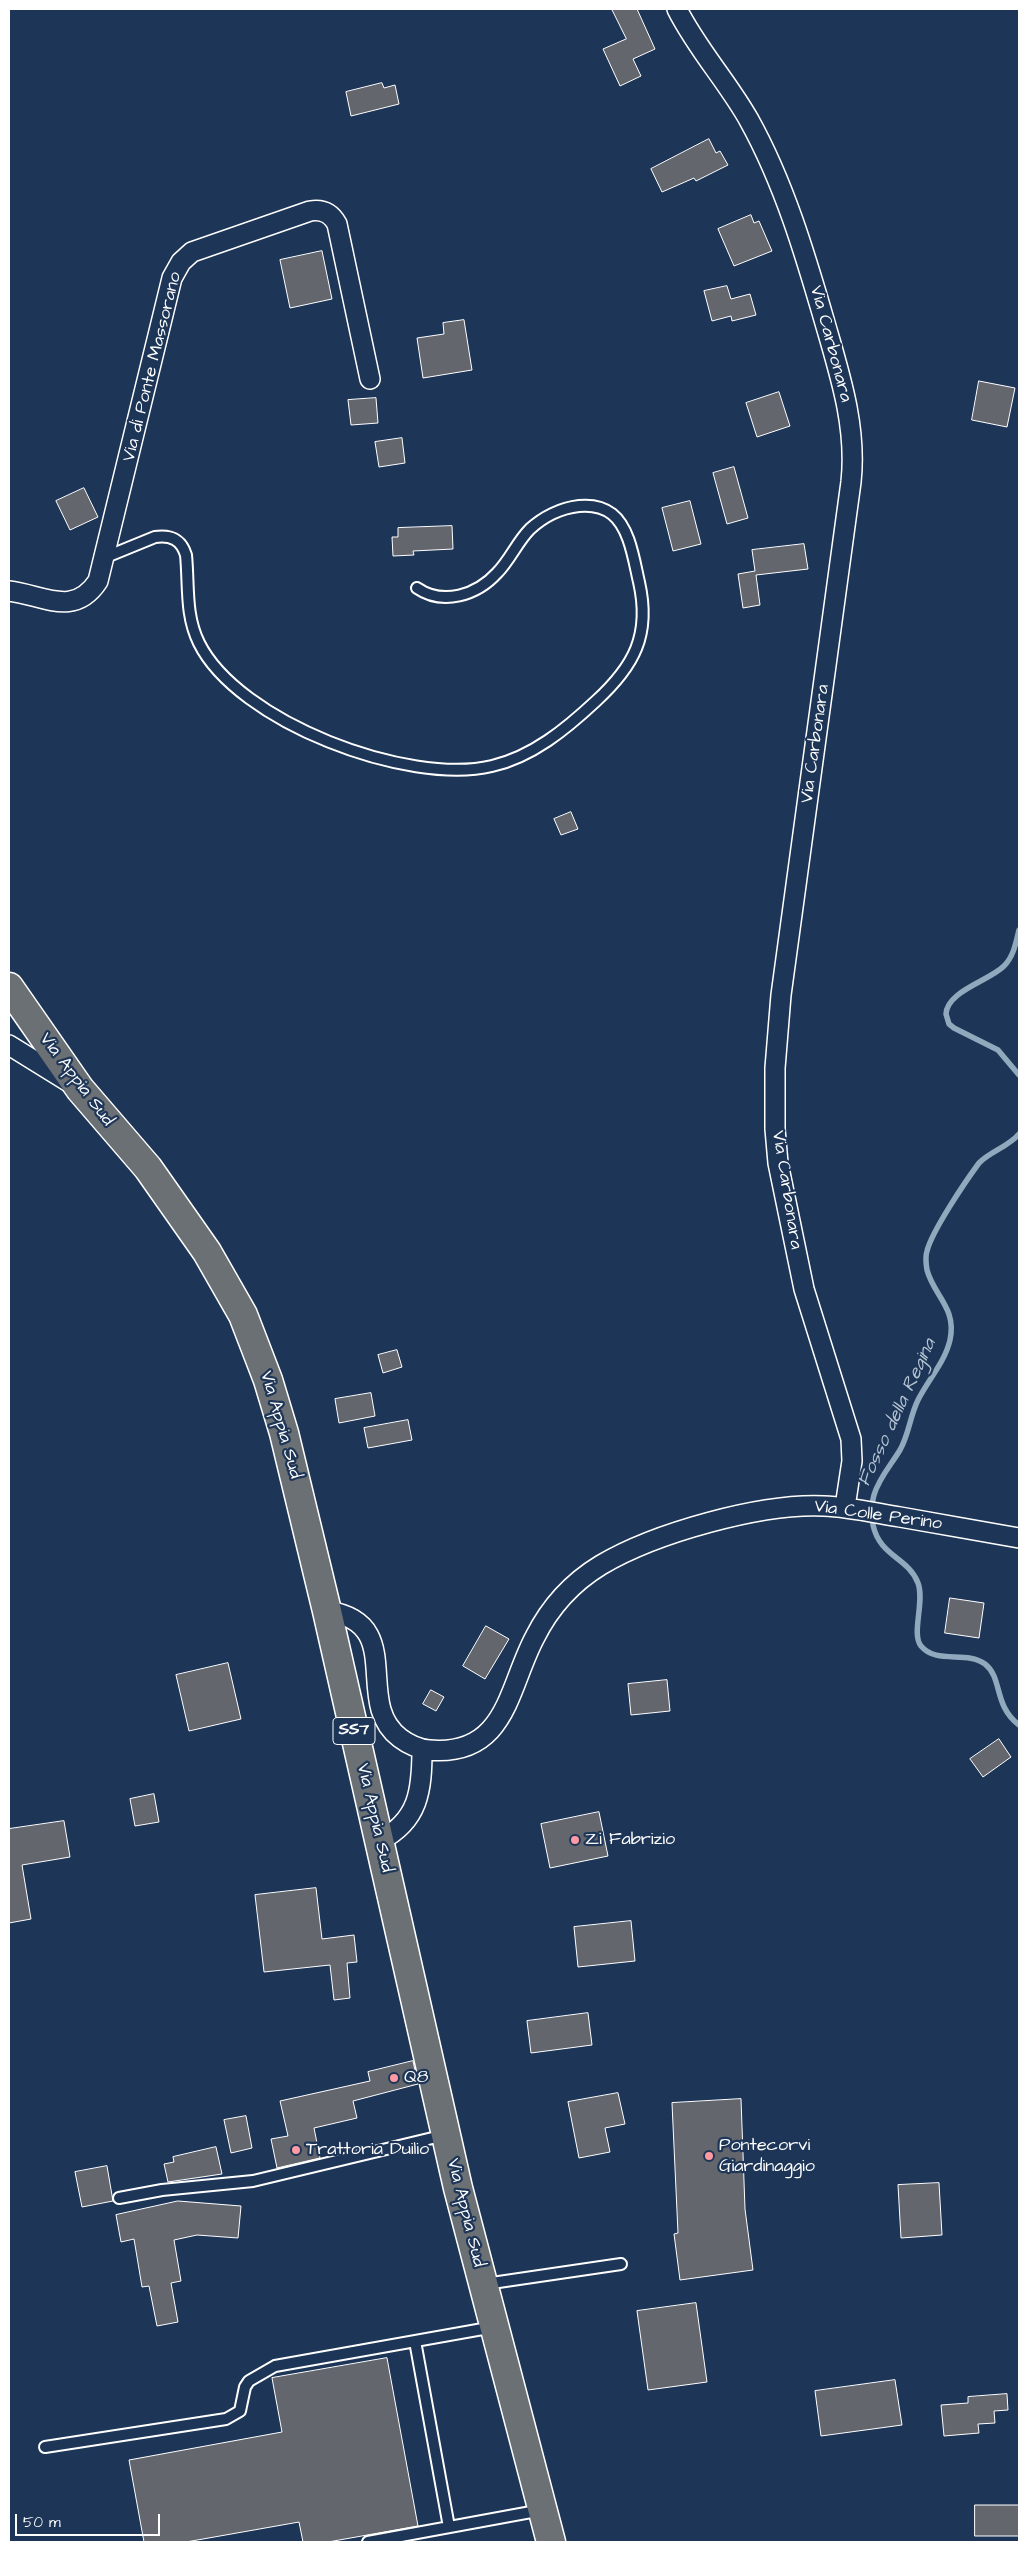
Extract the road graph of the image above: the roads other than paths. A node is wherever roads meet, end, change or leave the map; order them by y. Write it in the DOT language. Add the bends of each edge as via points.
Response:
graph roads {
  1 [pos="677,9"];
  2 [pos="370,379"];
  3 [pos="106,557"];
  4 [pos="417,588"];
  5 [pos="9,591"];
  6 [pos="9,986"];
  7 [pos="9,1045"];
  8 [pos="80,1089"];
  9 [pos="849,1508"];
  10 [pos="1019,1538"];
  11 [pos="327,1611"];
  12 [pos="422,1749"];
  13 [pos="379,1841"];
  14 [pos="446,2134"];
  15 [pos="119,2198"];
  16 [pos="621,2264"];
  17 [pos="484,2284"];
  18 [pos="495,2327"];
  19 [pos="415,2341"];
  20 [pos="45,2447"];
  21 [pos="543,2509"];
  22 [pos="449,2527"];
  23 [pos="368,2542"];
  24 [pos="551,2542"];
  1 -- 9 [label="street, Via Carbonara" via="698,47 748,119 786,205 824,320 846,398 852,436 851,482 778,1018 775,1095 778,1163 799,1269 851,1439"];
  2 -- 3 [label="street, Via di Ponte Massorano" via="337,224 329,214 320,210 310,211 192,252 181,262 172,278"];
  3 -- 4 [label="lane" via="155,537 176,539 186,555 188,610 194,634 212,664 238,690 264,711 303,731 352,749 418,767 451,771 477,769 525,754 571,722 610,687 628,666 641,637 643,612 640,588 627,537 614,515 594,506 558,511 536,524 498,573 479,588 449,598 431,595"];
  3 -- 5 [label="street, Via di Ponte Massorano" via="95,586 75,601 54,602"];
  6 -- 8 [label="main road, Via Appia Sud / SS7"];
  7 -- 8 [label="street"];
  8 -- 11 [label="main road, Via Appia Sud / SS7" via="172,1200 217,1268 243,1315 280,1415"];
  9 -- 10 [label="street, Via Colle Perino"];
  9 -- 12 [label="street, Via Colle Perino" via="797,1506 730,1518 644,1544 601,1565 570,1589 546,1617 532,1642 506,1708 495,1725 461,1746 444,1750"];
  11 -- 12 [label="street, Via Colle Perino" via="349,1617 365,1629 374,1649 380,1704 386,1723 404,1741"];
  11 -- 13 [label="main road, Via Appia Sud / SS7"];
  12 -- 13 [label="street" via="420,1786 414,1808 402,1827"];
  13 -- 14 [label="main road, Via Appia Sud / SS7"];
  14 -- 15 [label="lane" via="253,2181 167,2189"];
  14 -- 17 [label="main road, Via Appia Sud / SS7"];
  16 -- 17 [label="lane"];
  17 -- 18 [label="main road, Via Appia Sud / SS7"];
  18 -- 19 [label="lane"];
  18 -- 21 [label="main road, Via Appia Sud / SS7"];
  19 -- 20 [label="lane" via="268,2368 249,2381 240,2411 226,2419"];
  19 -- 22 [label="lane"];
  21 -- 22 [label="lane"];
  21 -- 24 [label="main road, Via Appia Sud / SS7"];
  22 -- 23 [label="lane"];
}
